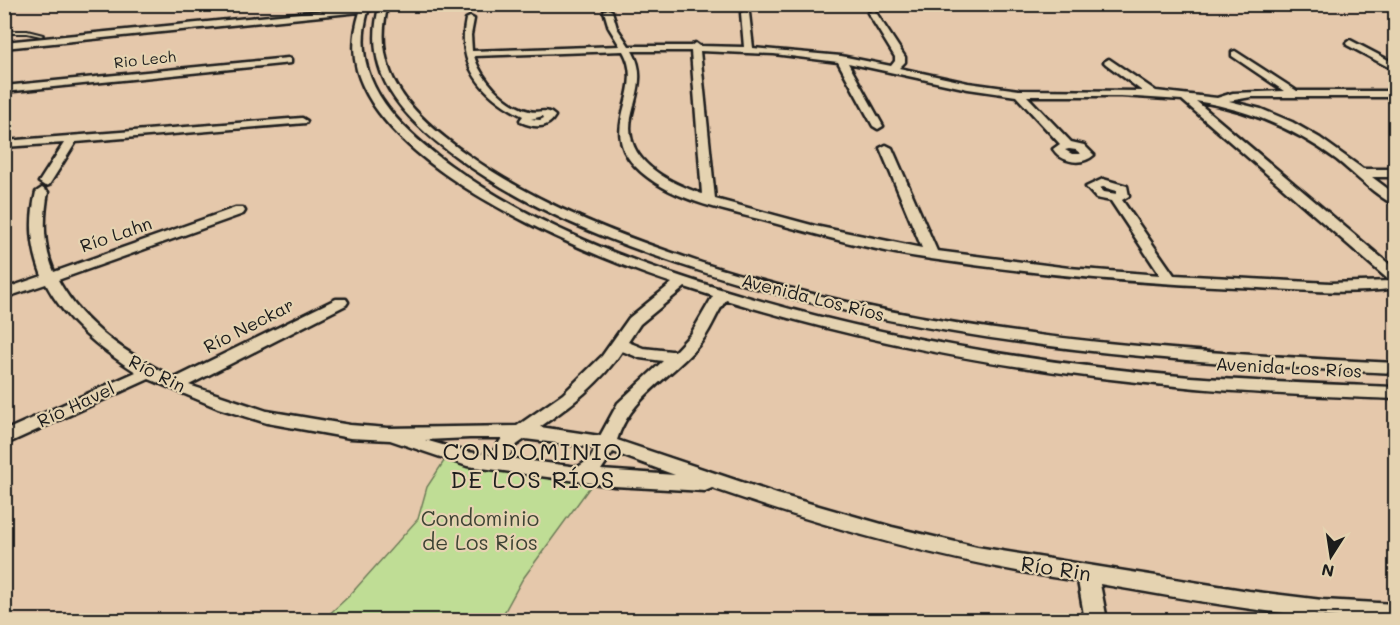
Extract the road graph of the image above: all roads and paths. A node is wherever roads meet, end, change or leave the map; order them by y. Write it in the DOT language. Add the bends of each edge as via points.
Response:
graph roads {
  1 [pos="335,4"];
  2 [pos="366,6"];
  3 [pos="383,6"];
  4 [pos="608,11"];
  5 [pos="275,13"];
  6 [pos="745,13"];
  7 [pos="872,13"];
  8 [pos="470,19"];
  9 [pos="131,29"];
  10 [pos="4,32"];
  11 [pos="41,35"];
  12 [pos="5,40"];
  13 [pos="1350,43"];
  14 [pos="4,45"];
  15 [pos="695,46"];
  16 [pos="625,48"];
  17 [pos="749,49"];
  18 [pos="468,54"];
  19 [pos="1235,54"];
  20 [pos="842,59"];
  21 [pos="288,61"];
  22 [pos="1109,62"];
  23 [pos="894,68"];
  24 [pos="1395,68"];
  25 [pos="4,89"];
  26 [pos="1018,93"];
  27 [pos="1153,94"];
  28 [pos="1295,94"];
  29 [pos="1395,94"];
  30 [pos="1183,96"];
  31 [pos="1219,101"];
  32 [pos="402,104"];
  33 [pos="381,108"];
  34 [pos="529,115"];
  35 [pos="302,121"];
  36 [pos="878,126"];
  37 [pos="72,139"];
  38 [pos="4,144"];
  39 [pos="1067,145"];
  40 [pos="886,148"];
  41 [pos="1358,173"];
  42 [pos="1395,173"];
  43 [pos="1115,198"];
  44 [pos="709,200"];
  45 [pos="1395,201"];
  46 [pos="239,211"];
  47 [pos="615,236"];
  48 [pos="593,248"];
  49 [pos="932,255"];
  50 [pos="49,277"];
  51 [pos="1395,278"];
  52 [pos="1171,281"];
  53 [pos="682,282"];
  54 [pos="1395,284"];
  55 [pos="4,294"];
  56 [pos="722,295"];
  57 [pos="341,302"];
  58 [pos="619,343"];
  59 [pos="679,356"];
  60 [pos="1395,368"];
  61 [pos="148,372"];
  62 [pos="175,385"];
  63 [pos="1395,393"];
  64 [pos="523,431"];
  65 [pos="383,434"];
  66 [pos="4,440"];
  67 [pos="605,444"];
  68 [pos="496,463"];
  69 [pos="581,474"];
  70 [pos="724,485"];
  71 [pos="1087,573"];
  72 [pos="1395,614"];
  73 [pos="1096,621"];
  1 -- 5 [label="street"];
  2 -- 3 [label="street"];
  2 -- 5 [label="street"];
  2 -- 33 [label="street, Avenida Los Ríos" via="358,32 358,54 364,77"];
  3 -- 32 [label="street, Avenida Los Ríos" via="377,30 378,51"];
  4 -- 16 [label="street" via="614,34"];
  5 -- 9 [label="street"];
  6 -- 17 [label="street"];
  7 -- 23 [label="street" via="900,57"];
  8 -- 18 [label="street" via="465,37"];
  9 -- 11 [label="street"];
  9 -- 14 [label="street"];
  10 -- 11 [label="lane"];
  11 -- 12 [label="street"];
  13 -- 24 [label="street"];
  15 -- 16 [label="street"];
  15 -- 17 [label="street"];
  15 -- 44 [label="street"];
  16 -- 18 [label="street"];
  16 -- 44 [label="street" via="635,72 625,117 628,150 654,175"];
  17 -- 20 [label="street"];
  18 -- 34 [label="street" via="489,89"];
  19 -- 28 [label="street"];
  20 -- 23 [label="street"];
  20 -- 36 [label="street"];
  21 -- 25 [label="street, Rio Lech"];
  22 -- 27 [label="street"];
  23 -- 26 [label="street" via="966,86"];
  26 -- 27 [label="street"];
  26 -- 39 [label="street"];
  27 -- 30 [label="street"];
  28 -- 29 [label="street"];
  28 -- 31 [label="street" via="1251,94"];
  30 -- 31 [label="street"];
  30 -- 51 [label="street"];
  31 -- 41 [label="street" via="1287,124 1317,141"];
  32 -- 33 [label="street"];
  32 -- 47 [label="street, Avenida Los Ríos" via="437,138 474,164 537,201"];
  33 -- 48 [label="street, Avenida Los Ríos" via="402,132 460,178 520,213"];
  35 -- 37 [label="street"];
  37 -- 38 [label="street"];
  37 -- 50 [label="street, Río Rin" via="43,187 38,207 36,235"];
  40 -- 49 [label="street"];
  41 -- 42 [label="street"];
  41 -- 45 [label="street"];
  43 -- 52 [label="street"];
  44 -- 49 [label="street" via="812,229"];
  46 -- 50 [label="street, Río Lahn"];
  47 -- 48 [label="street"];
  47 -- 60 [label="street, Avenida Los Ríos" via="764,286 946,328 1144,354"];
  48 -- 53 [label="street, Avenida Los Ríos"];
  49 -- 52 [label="street"];
  50 -- 55 [label="street, Río Lahn"];
  50 -- 61 [label="street, Río Rin" via="70,312 88,330"];
  52 -- 54 [label="street" via="1353,287"];
  53 -- 56 [label="street, Avenida Los Ríos"];
  53 -- 58 [label="street" via="634,321"];
  56 -- 59 [label="street" via="692,345"];
  56 -- 63 [label="street, Avenida Los Ríos" via="898,339 1063,368 1189,382"];
  57 -- 62 [label="street, Río Neckar"];
  58 -- 59 [label="street" via="629,350 654,356"];
  58 -- 64 [label="street" via="608,360 569,398"];
  59 -- 67 [label="street" via="633,397"];
  61 -- 62 [label="street, Río Rin"];
  61 -- 66 [label="street, Río Havel"];
  62 -- 65 [label="street, Río Rin" via="238,408 319,428"];
  64 -- 65 [label="street, Río Rin"];
  64 -- 67 [label="street, Río Rin"];
  64 -- 68 [label="street" via="509,441"];
  65 -- 68 [label="street, Río Rin" via="467,459"];
  67 -- 69 [label="street" via="595,468"];
  67 -- 70 [label="street, Río Rin"];
  68 -- 69 [label="street, Río Rin"];
  69 -- 70 [label="street, Río Rin"];
  70 -- 71 [label="street, Río Rin" via="934,547"];
  71 -- 72 [label="street, Río Rin" via="1225,598 1339,612"];
  71 -- 73 [label="street"];
}
